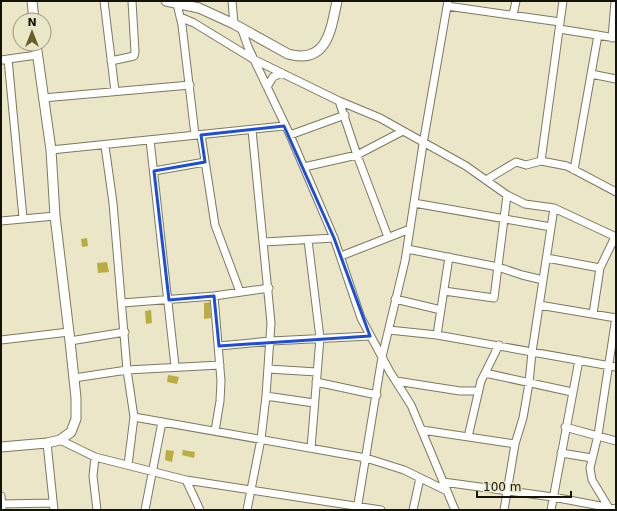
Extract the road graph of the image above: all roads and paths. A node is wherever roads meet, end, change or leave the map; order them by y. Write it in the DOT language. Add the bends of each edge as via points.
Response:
graph roads {
  1 [pos="32,1"];
  2 [pos="104,1"];
  3 [pos="132,1"];
  4 [pos="166,1"];
  5 [pos="232,1"];
  6 [pos="337,1"];
  7 [pos="516,1"];
  8 [pos="563,1"];
  9 [pos="615,1"];
  10 [pos="448,3"];
  11 [pos="177,4"];
  12 [pos="196,5"];
  13 [pos="33,12"];
  14 [pos="513,15"];
  15 [pos="180,17"];
  16 [pos="234,24"];
  17 [pos="560,25"];
  18 [pos="242,30"];
  19 [pos="598,35"];
  20 [pos="614,38"];
  21 [pos="37,52"];
  22 [pos="38,55"];
  23 [pos="253,58"];
  24 [pos="4,59"];
  25 [pos="111,61"];
  26 [pos="282,73"];
  27 [pos="591,74"];
  28 [pos="616,78"];
  29 [pos="190,85"];
  30 [pos="267,87"];
  31 [pos="115,91"];
  32 [pos="44,98"];
  33 [pos="340,101"];
  34 [pos="345,115"];
  35 [pos="284,126"];
  36 [pos="252,130"];
  37 [pos="403,131"];
  38 [pos="290,134"];
  39 [pos="198,135"];
  40 [pos="150,140"];
  41 [pos="423,144"];
  42 [pos="105,146"];
  43 [pos="51,150"];
  44 [pos="357,155"];
  45 [pos="205,162"];
  46 [pos="541,162"];
  47 [pos="304,168"];
  48 [pos="574,170"];
  49 [pos="154,171"];
  50 [pos="486,180"];
  51 [pos="616,192"];
  52 [pos="507,195"];
  53 [pos="414,203"];
  54 [pos="554,208"];
  55 [pos="55,216"];
  56 [pos="23,218"];
  57 [pos="504,218"];
  58 [pos="1,221"];
  59 [pos="551,227"];
  60 [pos="410,229"];
  61 [pos="388,236"];
  62 [pos="615,237"];
  63 [pos="334,238"];
  64 [pos="308,240"];
  65 [pos="264,242"];
  66 [pos="407,249"];
  67 [pos="341,256"];
  68 [pos="449,257"];
  69 [pos="547,258"];
  70 [pos="498,266"];
  71 [pos="600,268"];
  72 [pos="543,280"];
  73 [pos="269,288"];
  74 [pos="444,291"];
  75 [pos="240,292"];
  76 [pos="214,296"];
  77 [pos="396,299"];
  78 [pos="169,300"];
  79 [pos="122,303"];
  80 [pos="539,305"];
  81 [pos="441,310"];
  82 [pos="594,314"];
  83 [pos="616,318"];
  84 [pos="389,330"];
  85 [pos="125,332"];
  86 [pos="437,335"];
  87 [pos="370,336"];
  88 [pos="70,337"];
  89 [pos="320,338"];
  90 [pos="1,340"];
  91 [pos="271,341"];
  92 [pos="498,345"];
  93 [pos="219,346"];
  94 [pos="532,352"];
  95 [pos="382,357"];
  96 [pos="579,360"];
  97 [pos="220,365"];
  98 [pos="608,365"];
  99 [pos="175,366"];
  100 [pos="616,367"];
  101 [pos="268,369"];
  102 [pos="127,370"];
  103 [pos="317,372"];
  104 [pos="485,373"];
  105 [pos="74,378"];
  106 [pos="396,381"];
  107 [pos="316,382"];
  108 [pos="529,383"];
  109 [pos="478,391"];
  110 [pos="572,392"];
  111 [pos="377,394"];
  112 [pos="266,396"];
  113 [pos="314,403"];
  114 [pos="134,417"];
  115 [pos="162,422"];
  116 [pos="566,427"];
  117 [pos="422,430"];
  118 [pos="215,431"];
  119 [pos="598,435"];
  120 [pos="468,437"];
  121 [pos="261,439"];
  122 [pos="60,440"];
  123 [pos="616,441"];
  124 [pos="47,443"];
  125 [pos="515,444"];
  126 [pos="1,447"];
  127 [pos="311,448"];
  128 [pos="561,453"];
  129 [pos="95,457"];
  130 [pos="366,458"];
  131 [pos="592,458"];
  132 [pos="128,465"];
  133 [pos="153,472"];
  134 [pos="420,478"];
  135 [pos="186,480"];
  136 [pos="443,482"];
  137 [pos="251,490"];
  138 [pos="508,490"];
  139 [pos="447,491"];
  140 [pos="553,497"];
  141 [pos="2,503"];
  142 [pos="53,506"];
  143 [pos="357,508"];
  144 [pos="612,508"];
  145 [pos="198,509"];
  146 [pos="97,510"];
  147 [pos="145,510"];
  148 [pos="247,510"];
  149 [pos="381,510"];
  150 [pos="413,510"];
  151 [pos="455,510"];
  152 [pos="504,510"];
  153 [pos="551,510"];
  1 -- 13 [label="street"];
  2 -- 25 [label="street"];
  3 -- 25 [label="street" via="134,56"];
  4 -- 11 [label="street"];
  5 -- 16 [label="street"];
  6 -- 18 [label="street" via="332,27 325,42 316,53 308,56 297,57 288,54"];
  7 -- 14 [label="street"];
  8 -- 17 [label="street"];
  9 -- 20 [label="street"];
  10 -- 14 [label="street"];
  10 -- 41 [label="street"];
  11 -- 12 [label="street"];
  11 -- 15 [label="street"];
  12 -- 16 [label="street"];
  14 -- 17 [label="street"];
  15 -- 23 [label="street"];
  15 -- 29 [label="street"];
  16 -- 18 [label="street"];
  17 -- 19 [label="street"];
  17 -- 46 [label="street"];
  18 -- 23 [label="street"];
  19 -- 20 [label="street"];
  19 -- 27 [label="street"];
  21 -- 22 [label="street"];
  22 -- 24 [label="street"];
  22 -- 32 [label="street"];
  23 -- 26 [label="street"];
  23 -- 30 [label="street"];
  24 -- 56 [label="street"];
  25 -- 31 [label="street"];
  26 -- 30 [label="street" via="273,77"];
  26 -- 33 [label="street"];
  27 -- 28 [label="street"];
  27 -- 48 [label="street"];
  29 -- 31 [label="street"];
  29 -- 39 [label="street"];
  30 -- 35 [label="street"];
  31 -- 32 [label="street"];
  32 -- 43 [label="street"];
  33 -- 34 [label="street"];
  33 -- 37 [label="street"];
  34 -- 38 [label="street"];
  34 -- 44 [label="street"];
  35 -- 36 [label="street"];
  35 -- 38 [label="street"];
  36 -- 39 [label="street"];
  36 -- 65 [label="street"];
  37 -- 41 [label="street"];
  37 -- 44 [label="street"];
  38 -- 47 [label="street"];
  39 -- 40 [label="street"];
  39 -- 45 [label="street"];
  40 -- 42 [label="street"];
  40 -- 49 [label="street"];
  41 -- 50 [label="street" via="466,166"];
  41 -- 53 [label="street"];
  42 -- 43 [label="street"];
  42 -- 79 [label="street"];
  43 -- 55 [label="street"];
  44 -- 47 [label="street"];
  44 -- 61 [label="street"];
  45 -- 49 [label="street"];
  45 -- 75 [label="street" via="215,225"];
  46 -- 48 [label="street" via="567,166"];
  46 -- 50 [label="street" via="526,165 516,162"];
  47 -- 63 [label="street"];
  48 -- 51 [label="street"];
  49 -- 78 [label="street"];
  50 -- 52 [label="street"];
  52 -- 54 [label="street" via="525,204"];
  52 -- 57 [label="street"];
  53 -- 57 [label="street"];
  53 -- 60 [label="street"];
  54 -- 59 [label="street"];
  54 -- 62 [label="street"];
  55 -- 56 [label="street"];
  55 -- 88 [label="street"];
  56 -- 58 [label="street"];
  57 -- 59 [label="street"];
  57 -- 70 [label="street"];
  59 -- 69 [label="street"];
  60 -- 61 [label="street"];
  60 -- 66 [label="street"];
  61 -- 67 [label="street"];
  62 -- 71 [label="street"];
  63 -- 64 [label="street"];
  63 -- 67 [label="street"];
  64 -- 65 [label="street"];
  64 -- 89 [label="street"];
  65 -- 73 [label="street"];
  66 -- 68 [label="street"];
  66 -- 77 [label="street"];
  67 -- 87 [label="street" via="361,318"];
  68 -- 70 [label="street"];
  68 -- 74 [label="street"];
  69 -- 71 [label="street"];
  69 -- 72 [label="street"];
  70 -- 72 [label="street"];
  70 -- 74 [label="street" via="494,298"];
  71 -- 82 [label="street"];
  72 -- 80 [label="street"];
  73 -- 75 [label="street"];
  73 -- 91 [label="street"];
  74 -- 81 [label="street"];
  75 -- 76 [label="street"];
  76 -- 78 [label="street"];
  76 -- 93 [label="street"];
  77 -- 81 [label="street"];
  77 -- 84 [label="street"];
  78 -- 79 [label="street"];
  78 -- 99 [label="street"];
  79 -- 85 [label="street"];
  80 -- 82 [label="street"];
  80 -- 94 [label="street"];
  81 -- 86 [label="street"];
  82 -- 83 [label="street"];
  83 -- 98 [label="street"];
  84 -- 86 [label="street"];
  84 -- 95 [label="street"];
  85 -- 88 [label="street"];
  85 -- 102 [label="street"];
  86 -- 92 [label="street"];
  87 -- 89 [label="street"];
  87 -- 95 [label="street"];
  88 -- 90 [label="street"];
  88 -- 105 [label="street"];
  89 -- 91 [label="street"];
  89 -- 103 [label="street"];
  91 -- 93 [label="street"];
  91 -- 101 [label="street"];
  92 -- 94 [label="street"];
  92 -- 104 [label="street"];
  93 -- 97 [label="street"];
  94 -- 96 [label="street"];
  94 -- 108 [label="street"];
  95 -- 106 [label="street"];
  95 -- 111 [label="street"];
  96 -- 98 [label="street"];
  96 -- 110 [label="street"];
  97 -- 99 [label="street"];
  97 -- 118 [label="street" via="220,401"];
  98 -- 100 [label="street"];
  98 -- 119 [label="street"];
  99 -- 102 [label="street"];
  101 -- 103 [label="street"];
  101 -- 112 [label="street"];
  102 -- 105 [label="street"];
  102 -- 114 [label="street"];
  103 -- 107 [label="street"];
  104 -- 108 [label="street"];
  104 -- 109 [label="street"];
  105 -- 122 [label="street" via="76,419 71,432"];
  106 -- 109 [label="street" via="452,390"];
  106 -- 117 [label="street" via="411,405"];
  107 -- 111 [label="street"];
  107 -- 113 [label="street"];
  108 -- 110 [label="street"];
  108 -- 125 [label="street"];
  109 -- 120 [label="street"];
  110 -- 116 [label="street"];
  111 -- 130 [label="street"];
  112 -- 113 [label="street"];
  112 -- 121 [label="street"];
  113 -- 127 [label="street"];
  114 -- 115 [label="street"];
  114 -- 132 [label="street"];
  115 -- 118 [label="street"];
  115 -- 133 [label="street"];
  116 -- 119 [label="street"];
  116 -- 128 [label="street"];
  117 -- 120 [label="street"];
  117 -- 136 [label="street"];
  118 -- 121 [label="street"];
  119 -- 123 [label="street"];
  119 -- 131 [label="street"];
  120 -- 125 [label="street"];
  121 -- 127 [label="street"];
  121 -- 137 [label="street"];
  122 -- 124 [label="street"];
  122 -- 129 [label="street"];
  124 -- 126 [label="street"];
  124 -- 142 [label="street"];
  125 -- 138 [label="street"];
  127 -- 130 [label="street"];
  128 -- 131 [label="street"];
  128 -- 140 [label="street"];
  129 -- 132 [label="street"];
  129 -- 146 [label="street" via="93,476"];
  130 -- 134 [label="street"];
  130 -- 143 [label="street"];
  131 -- 144 [label="street" via="592,480"];
  132 -- 133 [label="street"];
  133 -- 135 [label="street"];
  133 -- 147 [label="street"];
  134 -- 139 [label="street"];
  134 -- 150 [label="street"];
  135 -- 137 [label="street"];
  135 -- 145 [label="street"];
  136 -- 138 [label="street"];
  136 -- 139 [label="street"];
  137 -- 143 [label="street"];
  137 -- 148 [label="street"];
  138 -- 140 [label="street"];
  138 -- 152 [label="street"];
  139 -- 151 [label="street"];
  140 -- 144 [label="street"];
  140 -- 153 [label="street"];
  141 -- 142 [label="street"];
  143 -- 149 [label="street"];
}
